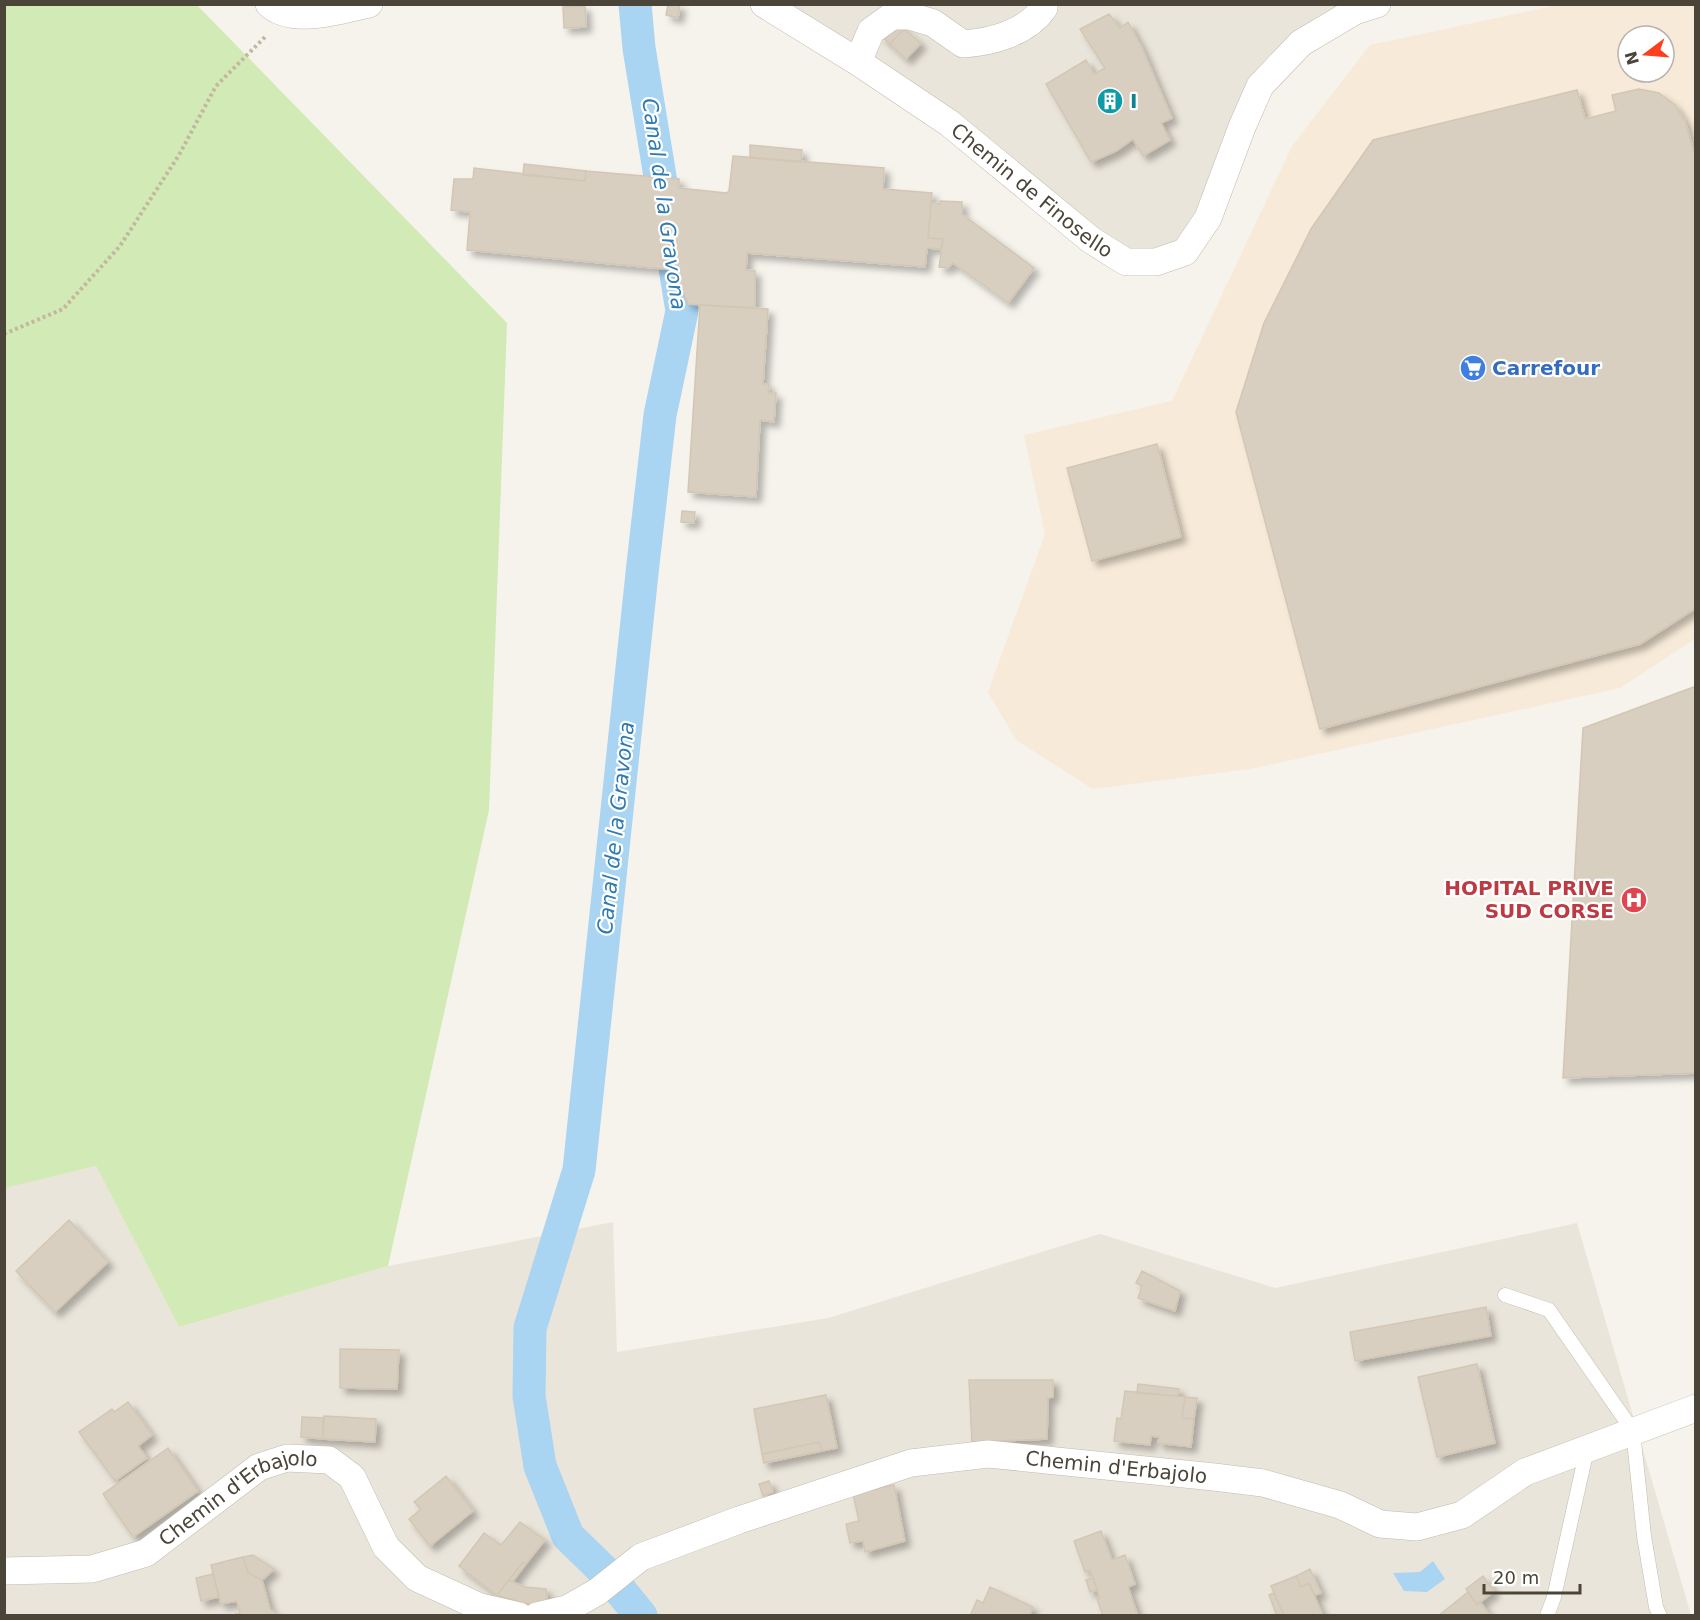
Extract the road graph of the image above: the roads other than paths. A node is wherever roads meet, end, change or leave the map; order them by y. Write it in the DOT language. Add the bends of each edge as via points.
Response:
graph roads {
  1 [pos="369,4"];
  2 [pos="764,4"];
  3 [pos="1043,4"];
  4 [pos="1362,7"];
  5 [pos="272,8"];
  6 [pos="858,62"];
  7 [pos="1505,1295"];
  8 [pos="1695,1408"];
  9 [pos="1633,1431"];
  10 [pos="1587,1448"];
  11 [pos="4,1571"];
  12 [pos="519,1616"];
  13 [pos="537,1616"];
  14 [pos="1547,1616"];
  15 [pos="1660,1616"];
  1 -- 5 [label="street" via="306,16"];
  2 -- 6 [label="street, Chemin de Finosello"];
  3 -- 6 [label="street" via="1038,17 986,43 963,44 933,22 892,16 871,32"];
  4 -- 6 [label="street, Chemin de Finosello" via="1301,43 1260,86 1208,218 1185,252 1156,262 1126,262 1091,240 949,123"];
  7 -- 9 [label="lane" via="1549,1310"];
  8 -- 9 [label="street, Chemin d'Erbajolo"];
  9 -- 10 [label="street, Chemin d'Erbajolo"];
  9 -- 15 [label="lane" via="1644,1536"];
  10 -- 13 [label="street, Chemin d'Erbajolo" via="1525,1472 1462,1515 1417,1527 1380,1524 1340,1505 1224,1478 988,1454 911,1463 641,1557 597,1592 567,1609"];
  10 -- 14 [label="lane"];
  11 -- 12 [label="street, Chemin d'Erbajolo" via="92,1569 146,1553 259,1467 287,1458 329,1460 352,1477 386,1547 417,1578 480,1607"];
}
